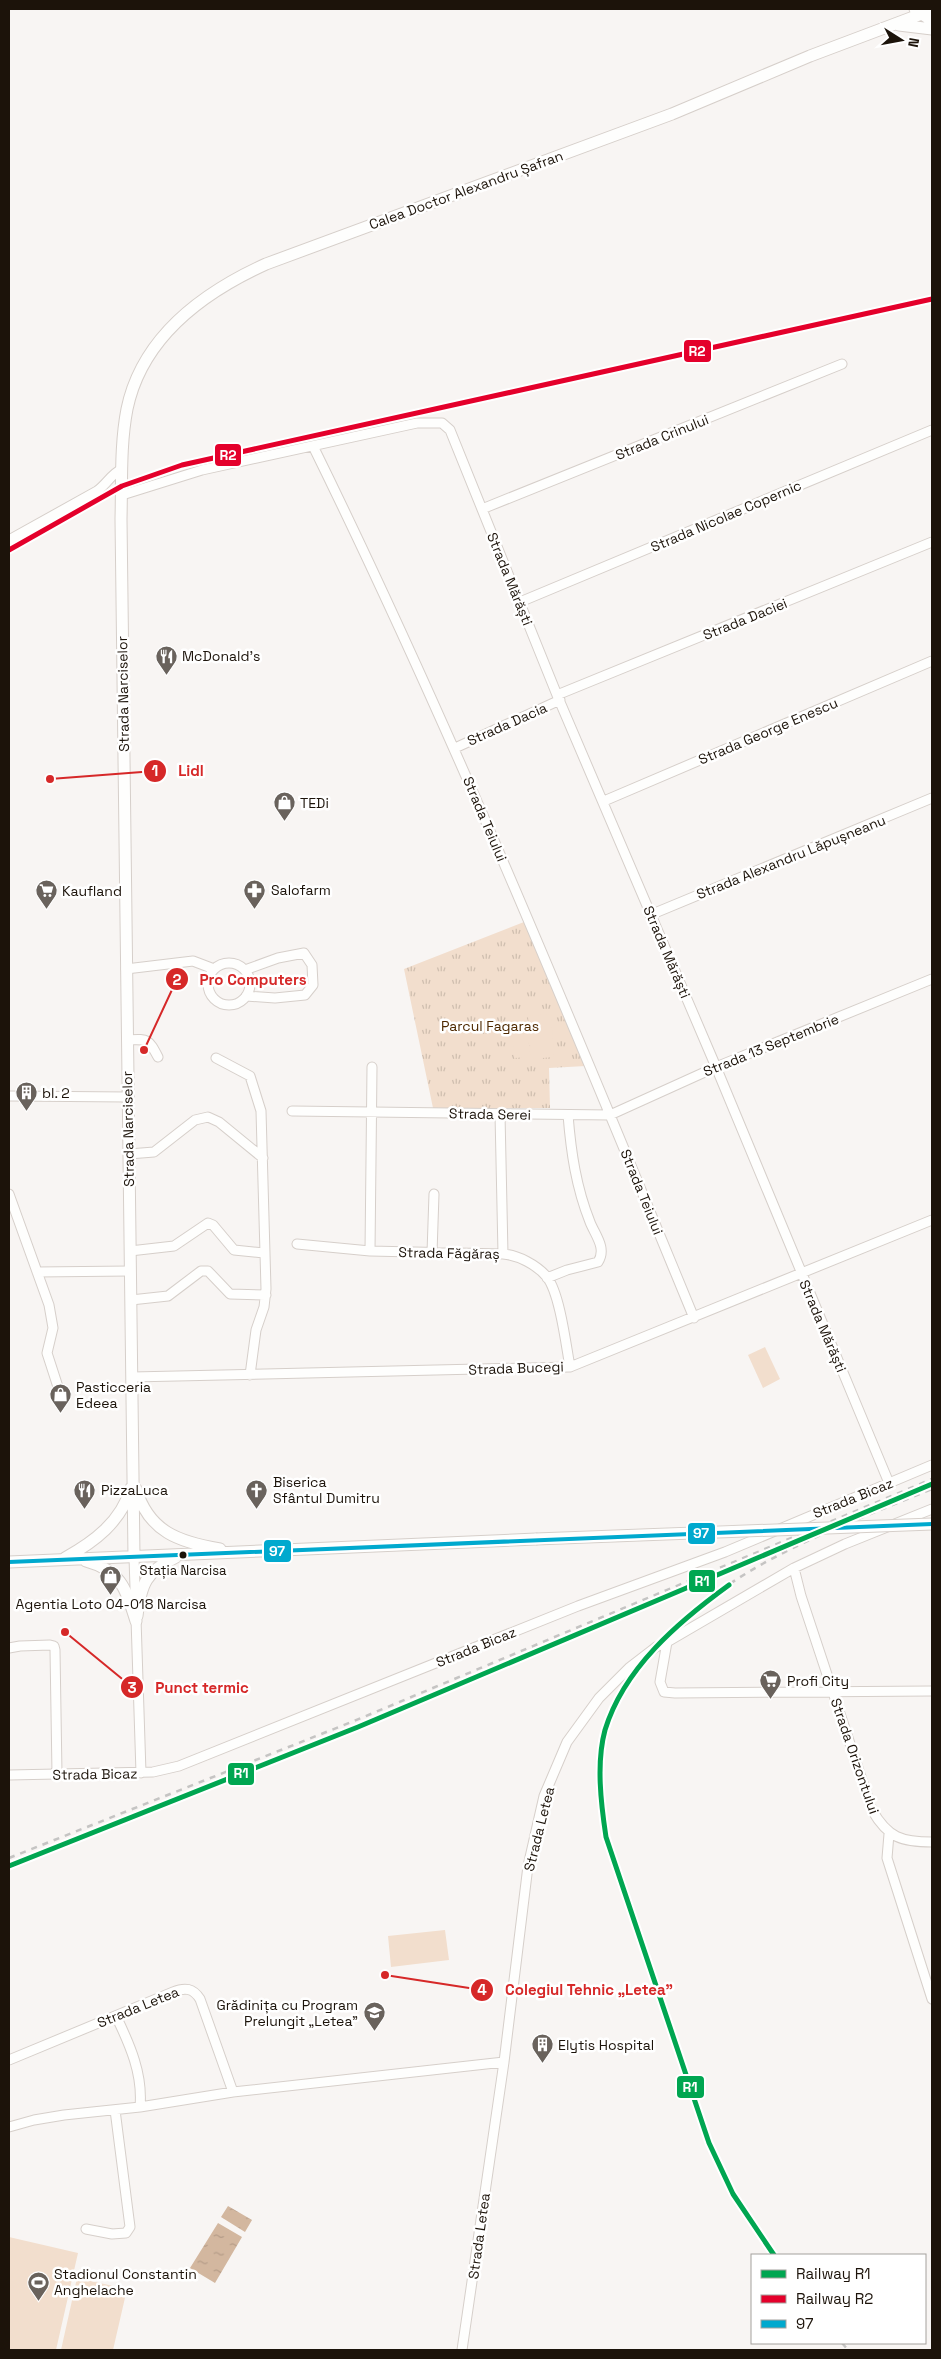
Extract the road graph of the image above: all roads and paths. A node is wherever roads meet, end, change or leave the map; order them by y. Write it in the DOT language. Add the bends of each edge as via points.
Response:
graph roads {
  1 [pos="925,14"];
  2 [pos="893,25"];
  3 [pos="932,30"];
  4 [pos="842,364"];
  5 [pos="932,430"];
  6 [pos="313,446"];
  7 [pos="122,469"];
  8 [pos="122,490"];
  9 [pos="482,509"];
  10 [pos="9,540"];
  11 [pos="932,542"];
  12 [pos="520,602"];
  13 [pos="932,661"];
  14 [pos="559,697"];
  15 [pos="455,748"];
  16 [pos="932,798"];
  17 [pos="604,800"];
  18 [pos="650,915"];
  19 [pos="126,969"];
  20 [pos="214,969"];
  21 [pos="245,970"];
  22 [pos="932,979"];
  23 [pos="246,996"];
  24 [pos="127,1040"];
  25 [pos="158,1057"];
  26 [pos="216,1058"];
  27 [pos="372,1066"];
  28 [pos="716,1067"];
  29 [pos="9,1096"];
  30 [pos="128,1097"];
  31 [pos="292,1111"];
  32 [pos="370,1113"];
  33 [pos="500,1114"];
  34 [pos="568,1115"];
  35 [pos="610,1115"];
  36 [pos="129,1154"];
  37 [pos="263,1158"];
  38 [pos="9,1194"];
  39 [pos="434,1194"];
  40 [pos="932,1220"];
  41 [pos="297,1244"];
  42 [pos="130,1251"];
  43 [pos="370,1251"];
  44 [pos="432,1252"];
  45 [pos="264,1253"];
  46 [pos="503,1254"];
  47 [pos="130,1271"];
  48 [pos="37,1272"];
  49 [pos="801,1274"];
  50 [pos="548,1278"];
  51 [pos="266,1295"];
  52 [pos="131,1300"];
  53 [pos="694,1318"];
  54 [pos="570,1367"];
  55 [pos="250,1375"];
  56 [pos="132,1377"];
  57 [pos="59,1390"];
  58 [pos="932,1465"];
  59 [pos="133,1479"];
  60 [pos="889,1483"];
  61 [pos="932,1509"];
  62 [pos="932,1524"];
  63 [pos="242,1552"];
  64 [pos="180,1555"];
  65 [pos="134,1557"];
  66 [pos="77,1559"];
  67 [pos="62,1560"];
  68 [pos="9,1562"];
  69 [pos="794,1568"];
  70 [pos="136,1621"];
  71 [pos="667,1642"];
  72 [pos="9,1648"];
  73 [pos="932,1691"];
  74 [pos="833,1693"];
  75 [pos="141,1773"];
  76 [pos="57,1774"];
  77 [pos="9,1775"];
  78 [pos="889,1834"];
  79 [pos="932,1842"];
  80 [pos="932,1999"];
  81 [pos="116,2016"];
  82 [pos="9,2060"];
  83 [pos="504,2062"];
  84 [pos="233,2092"];
  85 [pos="140,2107"];
  86 [pos="115,2110"];
  87 [pos="9,2127"];
  88 [pos="86,2229"];
  89 [pos="462,2350"];
  1 -- 2 [label="main road, Calea Doctor Alexandru Șafran"];
  2 -- 3 [label="main road"];
  2 -- 7 [label="main road, Calea Doctor Alexandru Șafran" via="672,114 285,257 228,282 178,320 146,359 127,409"];
  4 -- 9 [label="street, Strada Crinului"];
  5 -- 12 [label="street, Strada Nicolae Copernic"];
  6 -- 8 [label="street"];
  6 -- 9 [label="street, Strada Mărăști" via="417,423 442,423 450,430"];
  6 -- 15 [label="street, Strada Teiului"];
  7 -- 8 [label="main road, Calea Doctor Alexandru Șafran"];
  7 -- 10 [label="street" via="97,491"];
  8 -- 19 [label="main road, Strada Narciselor"];
  9 -- 12 [label="street, Strada Mărăști"];
  11 -- 14 [label="street, Strada Daciei"];
  12 -- 14 [label="street, Strada Mărăști"];
  13 -- 17 [label="street, Strada George Enescu"];
  14 -- 15 [label="street, Strada Dacia"];
  14 -- 17 [label="street, Strada Mărăști"];
  15 -- 35 [label="street, Strada Teiului"];
  16 -- 18 [label="street, Strada Alexandru Lăpușneanu"];
  17 -- 18 [label="street, Strada Mărăști"];
  18 -- 28 [label="street, Strada Mărăști"];
  19 -- 20 [label="street" via="193,961"];
  19 -- 24 [label="main road, Strada Narciselor"];
  20 -- 21 [label="street" via="234,963"];
  20 -- 23 [label="street" via="208,981 215,1000 235,1004"];
  21 -- 23 [label="street" via="250,983"];
  21 -- 23 [label="street" via="304,953 312,965 313,985 305,995"];
  22 -- 28 [label="street, Strada 13 Septembrie"];
  24 -- 25 [label="street" via="150,1041"];
  24 -- 30 [label="main road, Strada Narciselor"];
  26 -- 37 [label="street" via="250,1076 261,1111"];
  27 -- 32 [label="street"];
  28 -- 35 [label="street, Strada 13 Septembrie"];
  28 -- 49 [label="street, Strada Mărăști"];
  29 -- 30 [label="street"];
  30 -- 36 [label="main road, Strada Narciselor"];
  31 -- 32 [label="street"];
  32 -- 33 [label="street, Strada Serei"];
  32 -- 43 [label="street"];
  33 -- 34 [label="street, Strada Serei"];
  33 -- 46 [label="street"];
  34 -- 35 [label="street, Strada Serei"];
  34 -- 50 [label="street" via="571,1158 602,1256 598,1262"];
  35 -- 53 [label="street, Strada Teiului"];
  36 -- 37 [label="street" via="154,1152 195,1120 208,1117 219,1122"];
  36 -- 42 [label="main road, Strada Narciselor"];
  37 -- 45 [label="street"];
  38 -- 48 [label="street"];
  39 -- 44 [label="street"];
  40 -- 49 [label="street, Strada Bucegi"];
  41 -- 43 [label="street, Strada Făgăraș"];
  42 -- 45 [label="street" via="174,1246 208,1223 234,1250"];
  42 -- 47 [label="main road, Strada Narciselor"];
  43 -- 44 [label="street, Strada Făgăraș"];
  44 -- 46 [label="street, Strada Făgăraș"];
  45 -- 51 [label="street"];
  46 -- 50 [label="street, Strada Făgăraș" via="528,1263"];
  47 -- 48 [label="street"];
  47 -- 52 [label="main road, Strada Narciselor"];
  48 -- 57 [label="street" via="49,1305 53,1328 47,1353"];
  49 -- 53 [label="street, Strada Bucegi"];
  49 -- 60 [label="street, Strada Mărăști"];
  50 -- 54 [label="street" via="562,1321"];
  51 -- 52 [label="street" via="230,1294 208,1271 201,1271 168,1296"];
  51 -- 55 [label="street" via="256,1330"];
  52 -- 56 [label="main road, Strada Narciselor"];
  53 -- 54 [label="street, Strada Bucegi"];
  54 -- 55 [label="street, Strada Bucegi"];
  55 -- 56 [label="street, Strada Bucegi"];
  56 -- 59 [label="main road, Strada Narciselor"];
  58 -- 60 [label="street, Strada Bicaz"];
  59 -- 63 [label="main road" via="144,1508 170,1536 202,1546"];
  59 -- 65 [label="main road, Strada Narciselor"];
  59 -- 67 [label="main road" via="124,1506 104,1533"];
  60 -- 75 [label="street, Strada Bicaz" via="725,1552 578,1606 179,1766"];
  61 -- 69 [label="street, Strada Letea"];
  62 -- 63 [label="main road, bridge"];
  63 -- 64 [label="main road"];
  64 -- 65 [label="main road"];
  64 -- 70 [label="main road" via="148,1575 143,1584"];
  65 -- 66 [label="main road"];
  65 -- 70 [label="street, Strada Narciselor"];
  66 -- 67 [label="main road"];
  66 -- 70 [label="main road" via="96,1564 115,1575 126,1592"];
  67 -- 68 [label="main road"];
  69 -- 71 [label="street, Strada Letea"];
  69 -- 74 [label="street, Strada Orizontului"];
  70 -- 75 [label="street, Strada Narciselor"];
  71 -- 74 [label="street" via="660,1682 664,1692"];
  71 -- 83 [label="street, Strada Letea" via="630,1667 599,1698 567,1742 544,1796 528,1866"];
  72 -- 76 [label="street" via="50,1645 55,1650"];
  73 -- 74 [label="street"];
  74 -- 78 [label="street, Strada Orizontului" via="866,1796 878,1822"];
  75 -- 76 [label="street, Strada Bicaz"];
  76 -- 77 [label="street, Strada Bicaz"];
  78 -- 79 [label="street" via="915,1842"];
  78 -- 80 [label="street" via="886,1858"];
  81 -- 82 [label="street, Strada Letea"];
  81 -- 84 [label="street, Strada Letea" via="182,1989 196,1992"];
  81 -- 85 [label="street" via="133,2053 142,2089"];
  83 -- 84 [label="street"];
  83 -- 89 [label="street, Strada Letea"];
  84 -- 85 [label="street"];
  85 -- 86 [label="street"];
  86 -- 87 [label="street" via="44,2118"];
  86 -- 88 [label="street" via="130,2227 126,2233 112,2234"];
}
